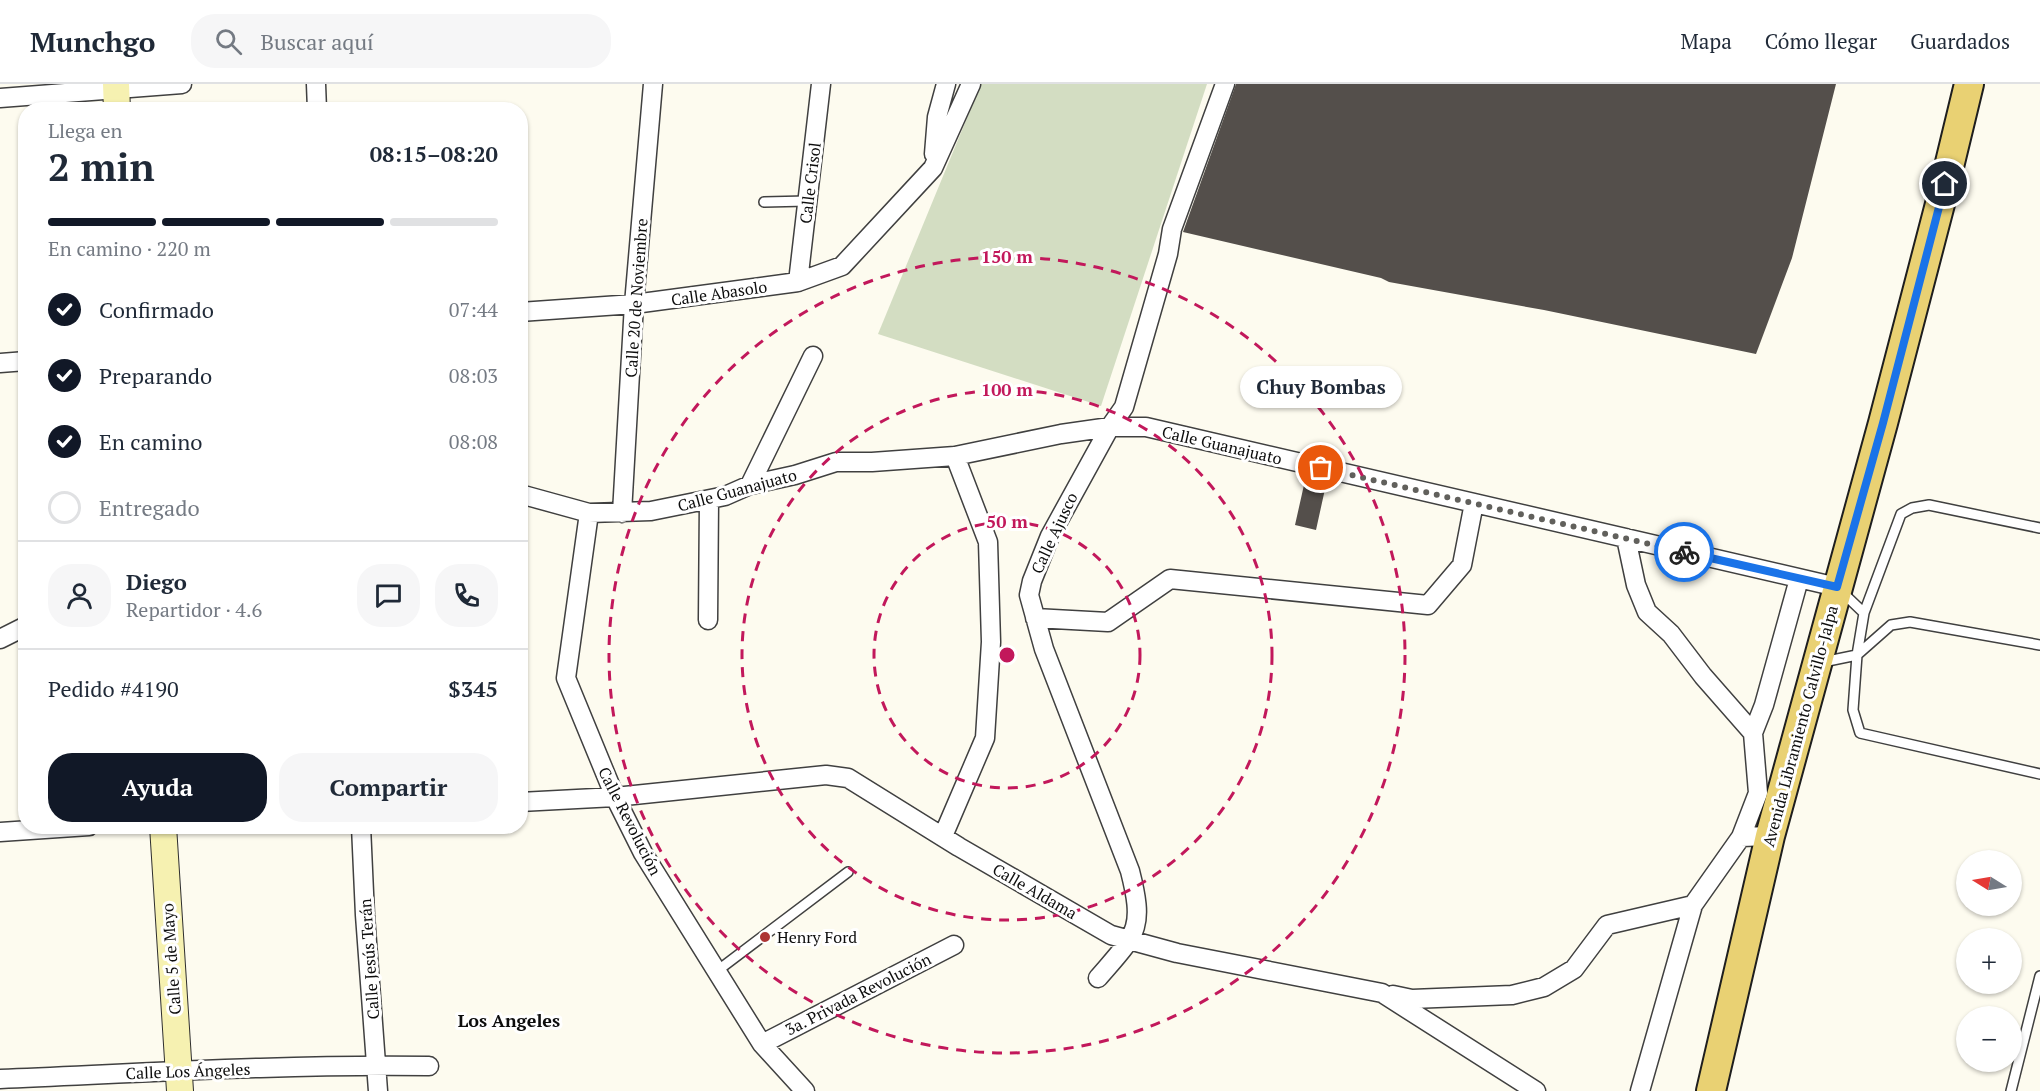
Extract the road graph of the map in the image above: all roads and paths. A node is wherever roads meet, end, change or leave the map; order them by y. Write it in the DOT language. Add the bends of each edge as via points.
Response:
graph roads {
  1 [pos="182,84"];
  2 [pos="316,84"];
  3 [pos="653,84"];
  4 [pos="821,84"];
  5 [pos="946,84"];
  6 [pos="971,84"];
  7 [pos="1224,84"];
  8 [pos="1969,84"];
  9 [pos="117,95"];
  10 [pos="0,98"];
  11 [pos="317,102"];
  12 [pos="933,168"];
  13 [pos="807,201"];
  14 [pos="764,202"];
  15 [pos="798,282"];
  16 [pos="634,304"];
  17 [pos="528,311"];
  18 [pos="813,356"];
  19 [pos="18,362"];
  20 [pos="0,363"];
  21 [pos="1110,427"];
  22 [pos="955,456"];
  23 [pos="750,485"];
  24 [pos="528,496"];
  25 [pos="709,500"];
  26 [pos="1474,503"];
  27 [pos="589,513"];
  28 [pos="622,513"];
  29 [pos="2040,528"];
  30 [pos="1626,538"];
  31 [pos="1799,579"];
  32 [pos="1837,587"];
  33 [pos="1864,613"];
  34 [pos="1035,618"];
  35 [pos="708,620"];
  36 [pos="18,630"];
  37 [pos="0,639"];
  38 [pos="2040,645"];
  39 [pos="1857,655"];
  40 [pos="1817,663"];
  41 [pos="1753,733"];
  42 [pos="2040,774"];
  43 [pos="615,797"];
  44 [pos="528,802"];
  45 [pos="18,831"];
  46 [pos="0,832"];
  47 [pos="164,834"];
  48 [pos="361,834"];
  49 [pos="943,836"];
  50 [pos="1770,836"];
  51 [pos="1741,837"];
  52 [pos="848,872"];
  53 [pos="1692,905"];
  54 [pos="1130,940"];
  55 [pos="954,945"];
  56 [pos="717,971"];
  57 [pos="2040,976"];
  58 [pos="1098,978"];
  59 [pos="1382,993"];
  60 [pos="762,1044"];
  61 [pos="376,1065"];
  62 [pos="429,1066"];
  63 [pos="0,1079"];
  64 [pos="179,1081"];
  65 [pos="378,1091"];
  66 [pos="806,1091"];
  67 [pos="1536,1091"];
  68 [pos="1640,1091"];
  69 [pos="1711,1091"];
  70 [pos="2010,1091"];
  1 -- 9 [label="street"];
  2 -- 11 [label="street"];
  3 -- 16 [label="street, Calle 20 de Noviembre"];
  4 -- 13 [label="street, Calle Crisol"];
  5 -- 12 [label="street" via="937,117"];
  6 -- 12 [label="street"];
  7 -- 21 [label="street, Calle Ajusco" via="1172,229 1124,407"];
  8 -- 32 [label="main road, Avenida Libramiento Calvillo-Jalpa"];
  9 -- 10 [label="street"];
  12 -- 15 [label="street, Calle Abasolo" via="842,266"];
  13 -- 14 [label="lane"];
  13 -- 15 [label="street, Calle Crisol"];
  15 -- 16 [label="street, Calle Abasolo"];
  16 -- 17 [label="street, Calle Abasolo"];
  16 -- 28 [label="street, Calle 20 de Noviembre"];
  18 -- 23 [label="street"];
  19 -- 20 [label="street"];
  21 -- 22 [label="street, Calle Guanajuato"];
  21 -- 26 [label="street, Calle Guanajuato" via="1146,427"];
  21 -- 34 [label="street, Calle Ajusco" via="1050,536 1032,581 1029,596"];
  22 -- 23 [label="street, Calle Guanajuato" via="836,462"];
  22 -- 49 [label="street" via="988,542 991,642 985,738"];
  23 -- 25 [label="street, Calle Guanajuato"];
  24 -- 27 [label="street, Calle Guanajuato"];
  25 -- 28 [label="street, Calle Guanajuato"];
  25 -- 35 [label="street"];
  26 -- 30 [label="street, Calle Guanajuato"];
  26 -- 34 [label="street" via="1462,565 1428,605 1170,579 1108,622"];
  27 -- 28 [label="street, Calle Guanajuato"];
  27 -- 43 [label="street, Calle Revolución" via="566,678"];
  29 -- 33 [label="lane" via="1929,506 1912,508 1901,514"];
  30 -- 31 [label="street, Calle Guanajuato"];
  30 -- 41 [label="street" via="1636,585 1647,612 1671,634"];
  31 -- 32 [label="street, Calle Guanajuato"];
  31 -- 41 [label="street"];
  32 -- 33 [label="lane"];
  32 -- 40 [label="main road, Avenida Libramiento Calvillo-Jalpa"];
  33 -- 39 [label="lane"];
  34 -- 54 [label="street, Calle Ajusco" via="1130,871 1137,899 1137,923"];
  36 -- 37 [label="street"];
  38 -- 39 [label="lane" via="1910,622 1891,625"];
  39 -- 40 [label="lane"];
  39 -- 42 [label="lane" via="1853,710 1860,733"];
  40 -- 50 [label="main road, Avenida Libramiento Calvillo-Jalpa"];
  41 -- 51 [label="street" via="1758,793"];
  43 -- 44 [label="street, Calle Aldama"];
  43 -- 49 [label="street, Calle Aldama" via="826,775 848,778"];
  43 -- 56 [label="street, Calle Revolución" via="643,853"];
  45 -- 46 [label="street"];
  47 -- 64 [label="main road, Calle 5 de Mayo"];
  48 -- 61 [label="street, Calle Jesús Terán"];
  49 -- 54 [label="street, Calle Aldama" via="1111,935"];
  50 -- 51 [label="street"];
  50 -- 69 [label="main road, Avenida Libramiento Calvillo-Jalpa"];
  51 -- 53 [label="street"];
  52 -- 56 [label="lane"];
  53 -- 59 [label="street" via="1607,925 1574,969 1544,987 1512,995 1479,997 1412,999"];
  53 -- 68 [label="street"];
  54 -- 58 [label="street, Calle Ajusco"];
  54 -- 59 [label="street, Calle Aldama" via="1177,953"];
  55 -- 60 [label="street, 3a. Privada Revolución"];
  56 -- 60 [label="street, Calle Revolución"];
  57 -- 70 [label="lane"];
  59 -- 67 [label="street, Calle Aldama"];
  60 -- 66 [label="street, Calle Revolución"];
  61 -- 62 [label="street, Calle Los Ángeles"];
  61 -- 64 [label="street, Calle Los Ángeles"];
  61 -- 65 [label="street, Calle Jesús Terán"];
  63 -- 64 [label="street, Calle Los Ángeles"];
}
